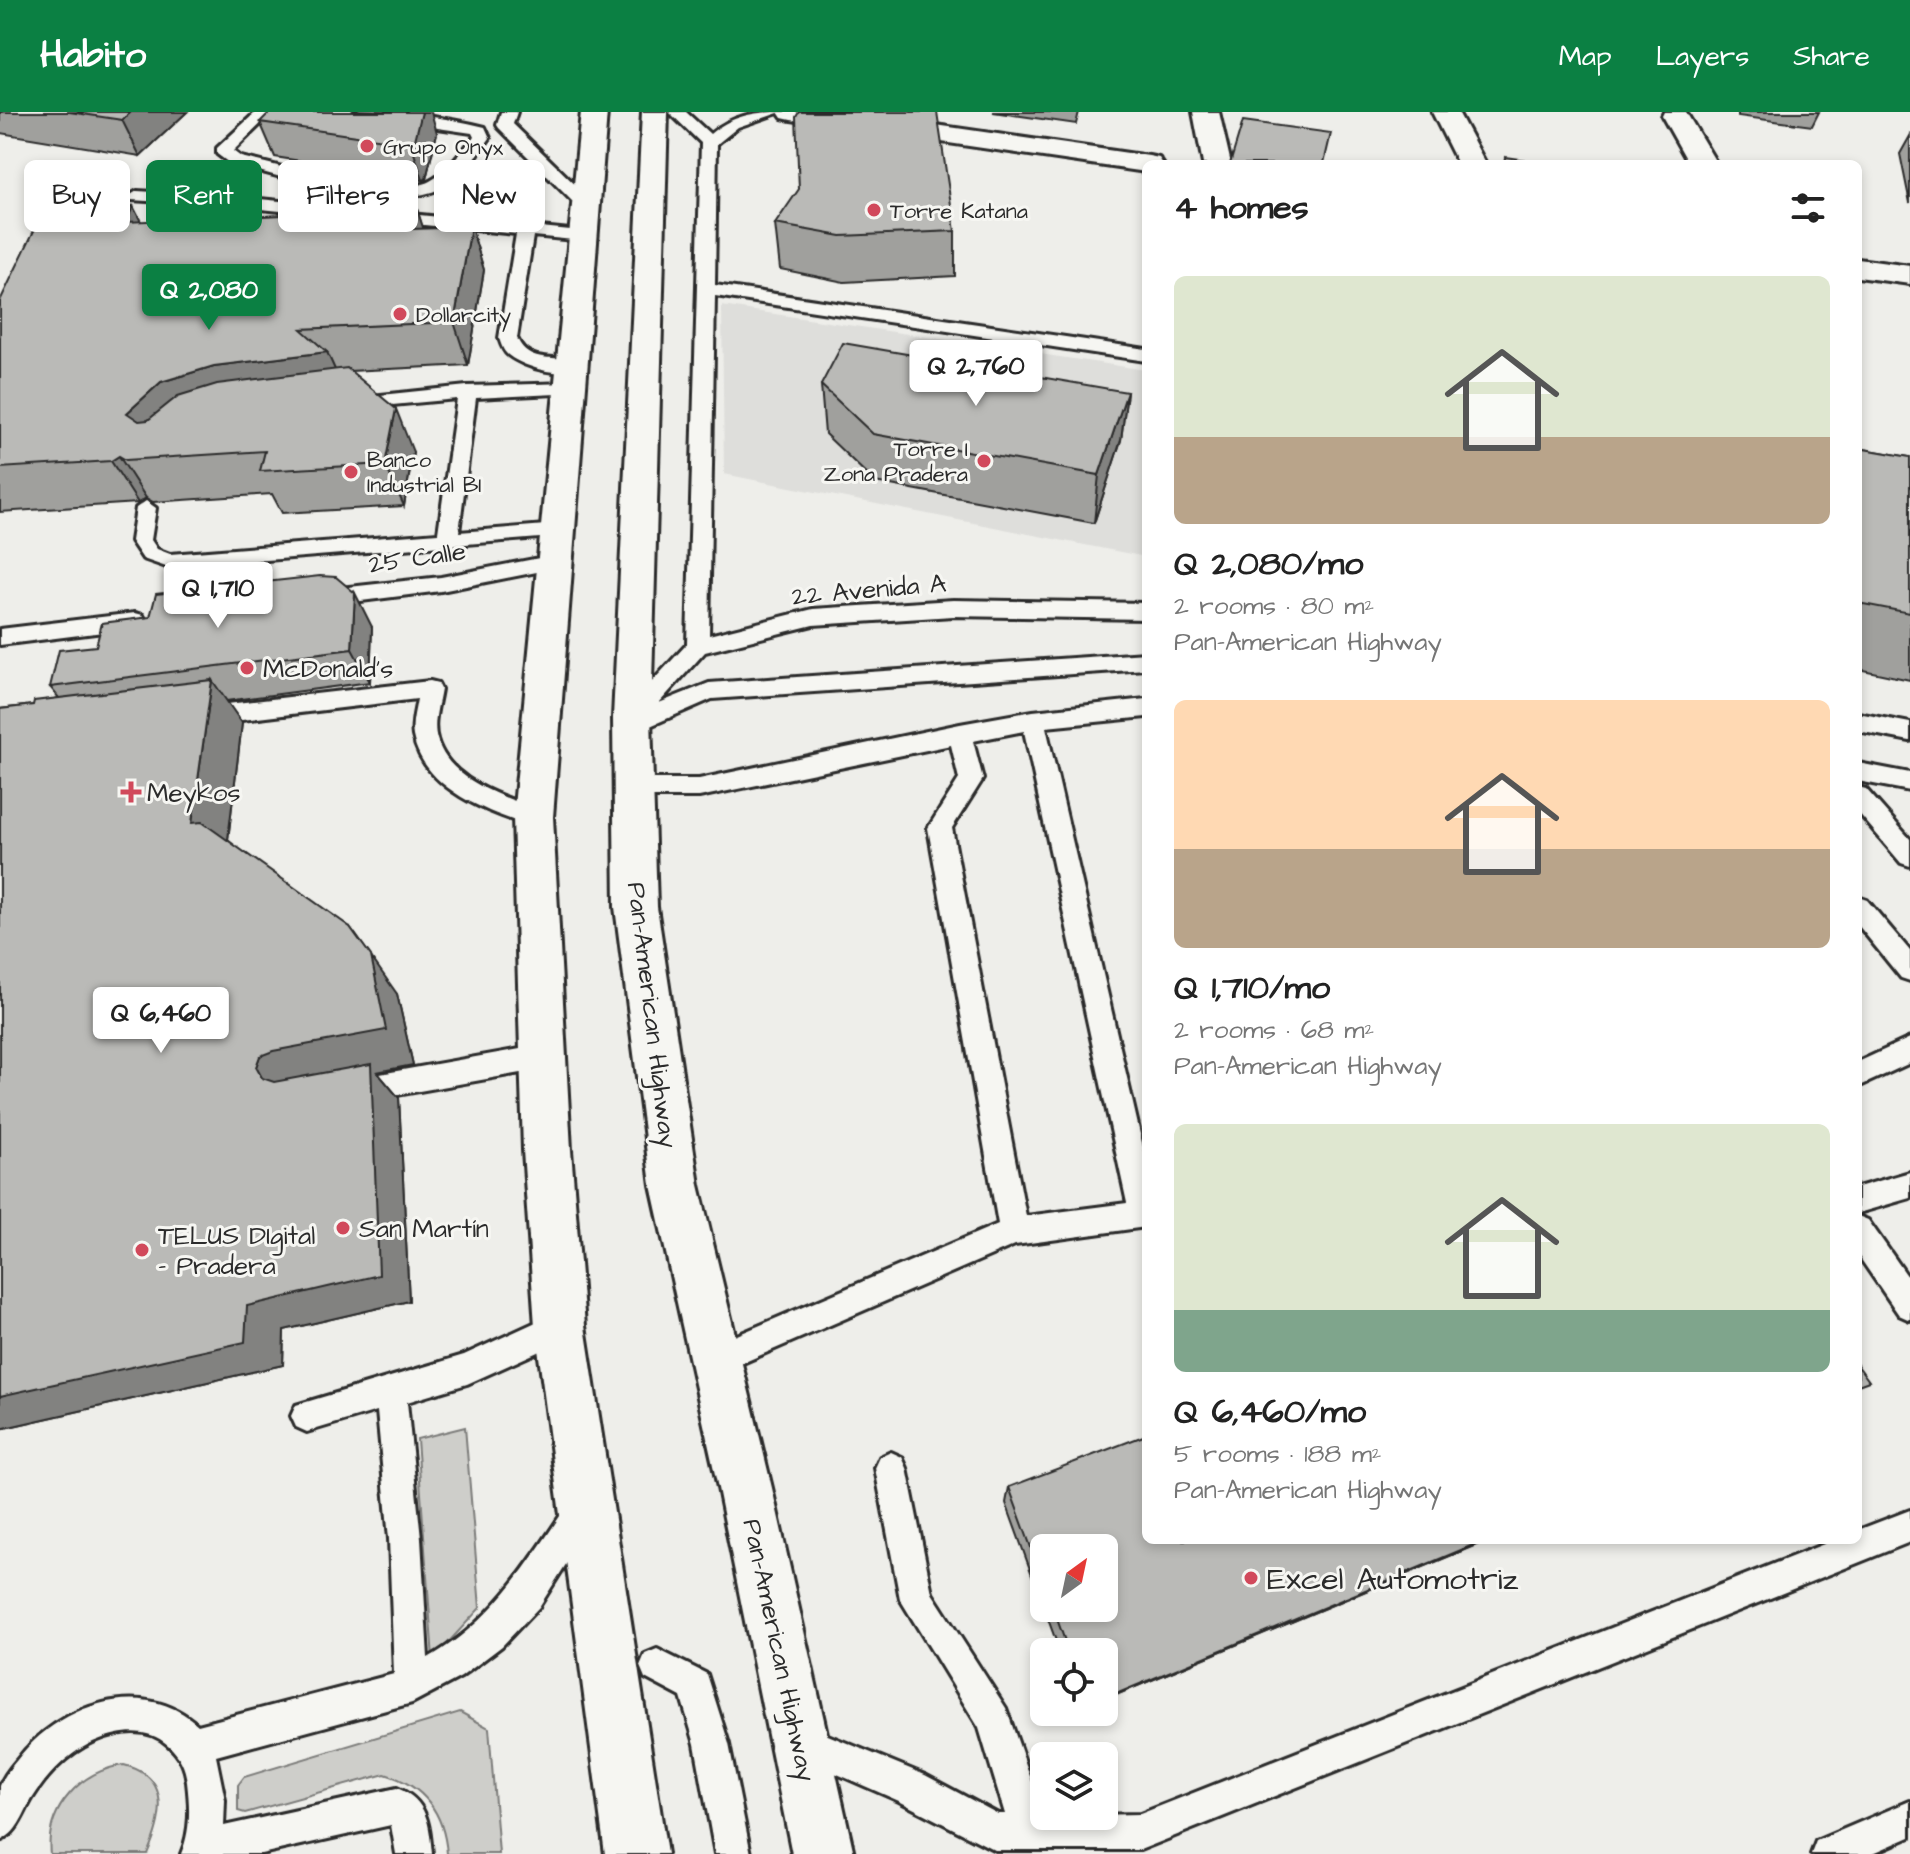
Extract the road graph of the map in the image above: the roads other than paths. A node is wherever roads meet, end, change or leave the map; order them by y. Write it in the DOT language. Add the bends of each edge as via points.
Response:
graph roads {
  1 [pos="265,112"];
  2 [pos="362,112"];
  3 [pos="479,112"];
  4 [pos="509,112"];
  5 [pos="594,112"];
  6 [pos="655,112"];
  7 [pos="677,112"];
  8 [pos="773,112"];
  9 [pos="791,112"];
  10 [pos="1206,112"];
  11 [pos="1445,112"];
  12 [pos="1675,116"];
  13 [pos="469,128"];
  14 [pos="709,142"];
  15 [pos="1216,160"];
  16 [pos="1470,160"];
  17 [pos="1701,160"];
  18 [pos="1142,163"];
  19 [pos="137,196"];
  20 [pos="434,221"];
  21 [pos="586,222"];
  22 [pos="545,227"];
  23 [pos="525,232"];
  24 [pos="1862,269"];
  25 [pos="1910,275"];
  26 [pos="706,289"];
  27 [pos="1142,354"];
  28 [pos="571,377"];
  29 [pos="467,392"];
  30 [pos="333,405"];
  31 [pos="146,508"];
  32 [pos="448,538"];
  33 [pos="556,546"];
  34 [pos="299,601"];
  35 [pos="1142,611"];
  36 [pos="157,618"];
  37 [pos="0,637"];
  38 [pos="698,646"];
  39 [pos="1142,661"];
  40 [pos="1142,708"];
  41 [pos="184,718"];
  42 [pos="1033,720"];
  43 [pos="632,721"];
  44 [pos="1862,723"];
  45 [pos="1910,732"];
  46 [pos="960,733"];
  47 [pos="1862,773"];
  48 [pos="1910,782"];
  49 [pos="634,788"];
  50 [pos="1862,801"];
  51 [pos="533,817"];
  52 [pos="1910,856"];
  53 [pos="1862,912"];
  54 [pos="1910,970"];
  55 [pos="1910,1050"];
  56 [pos="543,1057"];
  57 [pos="1862,1067"];
  58 [pos="320,1097"];
  59 [pos="1910,1185"];
  60 [pos="1862,1199"];
  61 [pos="1142,1200"];
  62 [pos="1142,1213"];
  63 [pos="1014,1231"];
  64 [pos="1862,1236"];
  65 [pos="1910,1305"];
  66 [pos="560,1326"];
  67 [pos="715,1360"];
  68 [pos="391,1391"];
  69 [pos="307,1416"];
  70 [pos="891,1468"];
  71 [pos="584,1508"];
  72 [pos="1910,1526"];
  73 [pos="657,1666"];
  74 [pos="412,1686"];
  75 [pos="800,1741"];
  76 [pos="194,1744"];
  77 [pos="1910,1819"];
  78 [pos="0,1823"];
  79 [pos="1029,1833"];
  80 [pos="201,1851"];
  81 [pos="414,1854"];
  82 [pos="636,1854"];
  83 [pos="733,1854"];
  84 [pos="823,1854"];
  85 [pos="1829,1854"];
  1 -- 13 [label="lane" via="223,151 235,160 334,183 410,193 434,186 482,138 479,130"];
  2 -- 13 [label="lane"];
  3 -- 13 [label="lane"];
  4 -- 21 [label="lane" via="505,125"];
  5 -- 21 [label="main road"];
  6 -- 43 [label="main road, Pan-American Highway"];
  7 -- 14 [label="lane"];
  8 -- 14 [label="lane" via="732,124"];
  9 -- 18 [label="main road"];
  10 -- 15 [label="main road"];
  11 -- 16 [label="main road"];
  12 -- 17 [label="main road"];
  14 -- 26 [label="lane"];
  19 -- 20 [label="lane"];
  21 -- 22 [label="lane"];
  21 -- 28 [label="main road"];
  23 -- 28 [label="lane" via="508,338 513,350"];
  24 -- 25 [label="main road"];
  26 -- 27 [label="lane"];
  26 -- 38 [label="lane"];
  28 -- 29 [label="lane"];
  28 -- 33 [label="main road"];
  29 -- 30 [label="lane"];
  29 -- 32 [label="lane"];
  31 -- 32 [label="lane" via="141,541 150,554 169,561"];
  32 -- 33 [label="lane"];
  33 -- 34 [label="lane, 25 Calle" via="441,584"];
  33 -- 51 [label="main road"];
  35 -- 38 [label="lane, 22 Avenida A" via="953,608 813,617"];
  36 -- 37 [label="lane"];
  38 -- 43 [label="lane"];
  39 -- 43 [label="lane" via="709,691"];
  40 -- 42 [label="lane"];
  41 -- 51 [label="lane" via="430,689 425,737 440,764 464,787"];
  42 -- 46 [label="lane"];
  42 -- 61 [label="lane"];
  43 -- 49 [label="main road, Pan-American Highway"];
  44 -- 45 [label="lane"];
  46 -- 49 [label="lane" via="699,788"];
  46 -- 63 [label="lane" via="970,785 940,828"];
  47 -- 48 [label="lane"];
  49 -- 67 [label="main road, Pan-American Highway" via="636,907 651,1021 675,1185"];
  50 -- 52 [label="lane"];
  51 -- 56 [label="main road"];
  53 -- 54 [label="lane"];
  55 -- 57 [label="lane"];
  56 -- 58 [label="lane"];
  56 -- 66 [label="main road"];
  59 -- 60 [label="lane"];
  62 -- 63 [label="lane"];
  63 -- 67 [label="lane"];
  64 -- 65 [label="lane"];
  66 -- 68 [label="lane" via="467,1369"];
  66 -- 71 [label="main road"];
  67 -- 75 [label="main road, Pan-American Highway"];
  68 -- 69 [label="lane"];
  68 -- 74 [label="lane"];
  70 -- 79 [label="lane" via="917,1599 994,1720"];
  71 -- 74 [label="lane" via="527,1595 499,1624 449,1665"];
  71 -- 82 [label="main road"];
  72 -- 79 [label="lane" via="1140,1832"];
  73 -- 83 [label="lane" via="695,1686"];
  74 -- 76 [label="lane"];
  75 -- 79 [label="lane" via="912,1788 995,1832"];
  75 -- 84 [label="main road, Pan-American Highway"];
  76 -- 78 [label="lane" via="173,1725 145,1713 113,1715 79,1728 46,1752"];
  76 -- 80 [label="lane" via="207,1778"];
  77 -- 85 [label="lane"];
  80 -- 81 [label="lane" via="397,1806 410,1818"];
}
